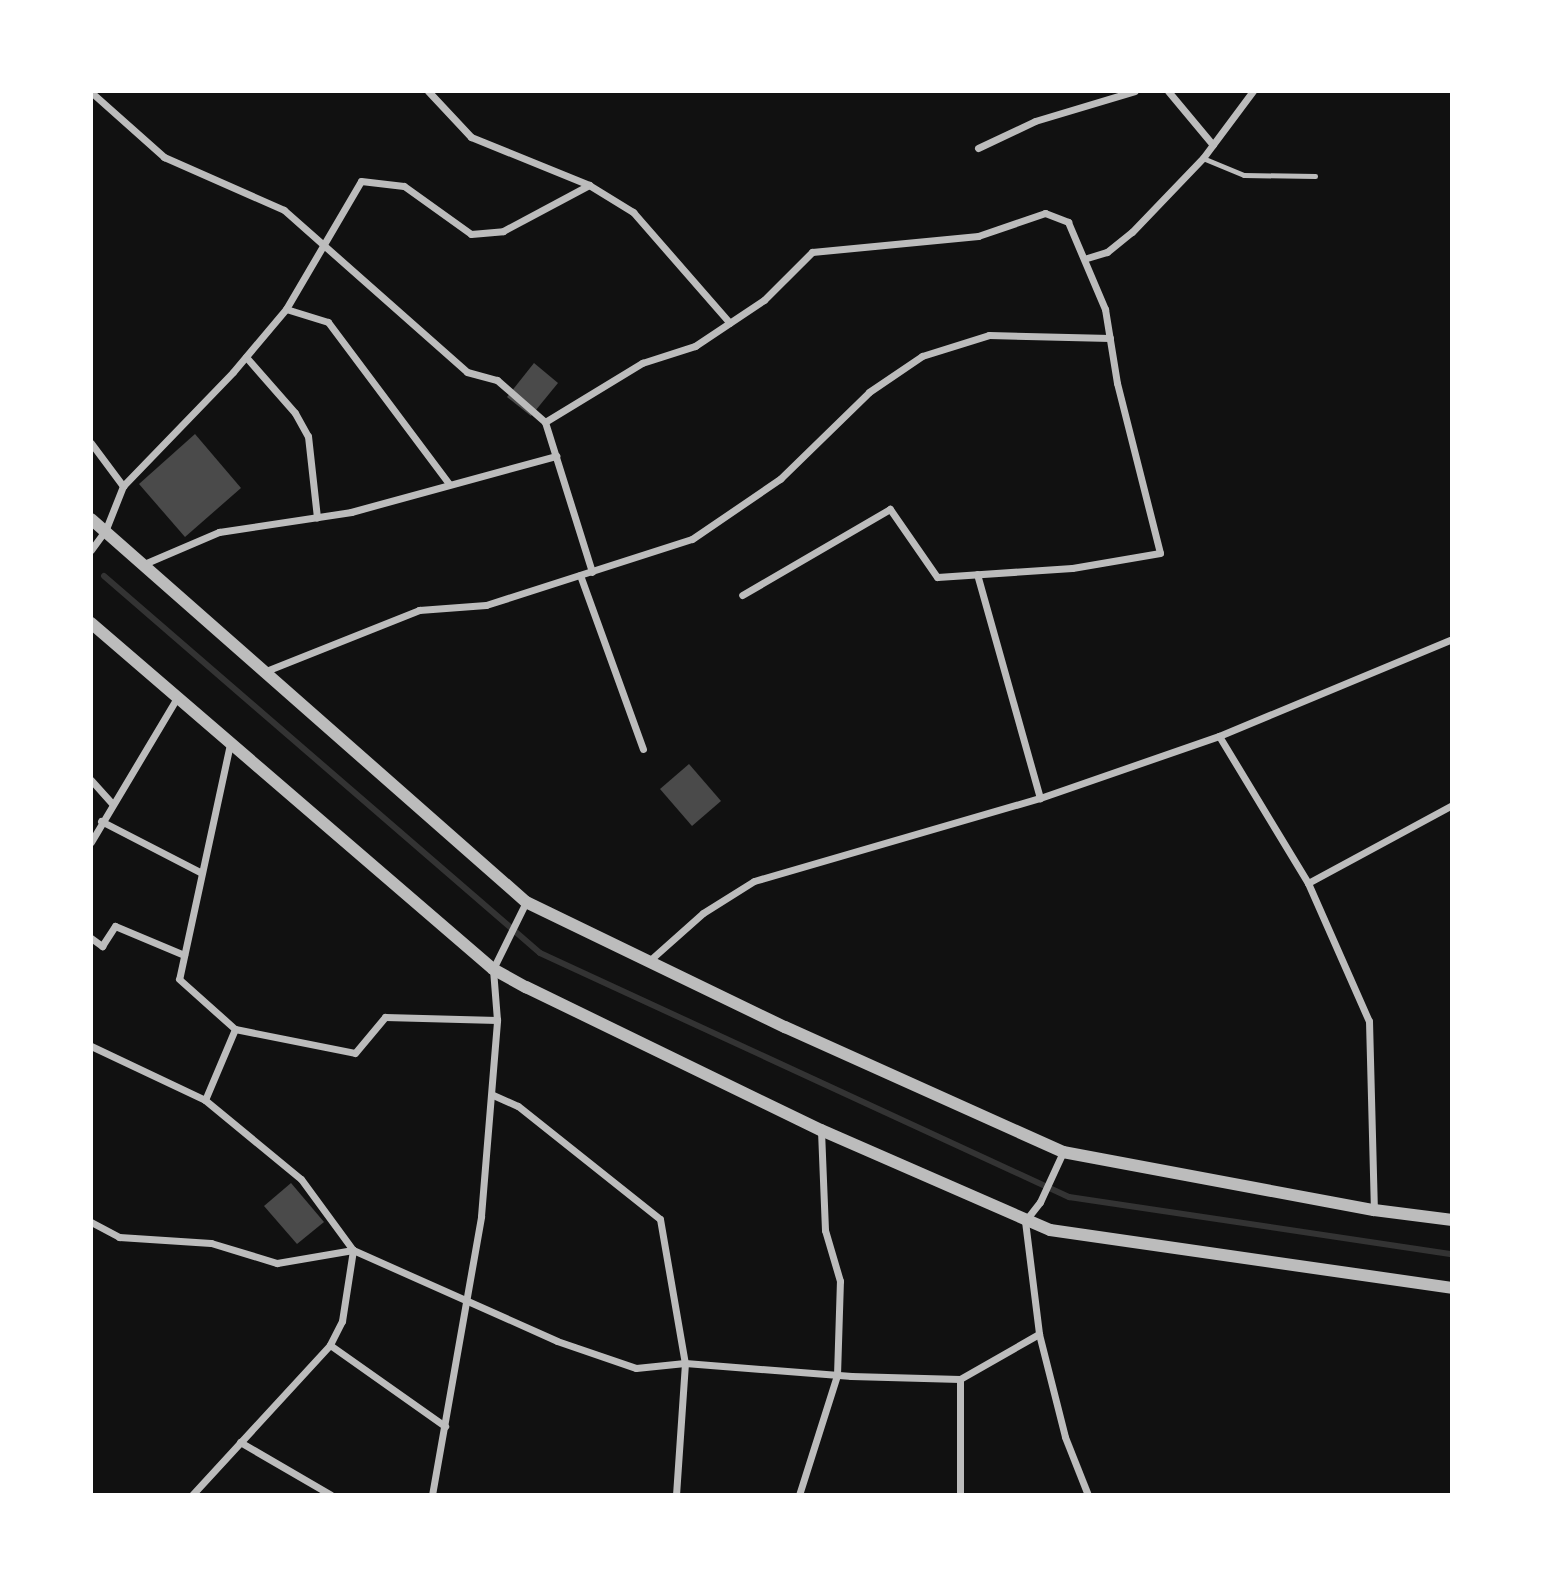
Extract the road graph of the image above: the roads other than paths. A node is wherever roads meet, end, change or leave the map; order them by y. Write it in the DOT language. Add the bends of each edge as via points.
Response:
graph roads {
  1 [pos="428,91"];
  2 [pos="1135,91"];
  3 [pos="1168,91"];
  4 [pos="1253,91"];
  5 [pos="91,92"];
  6 [pos="1213,145"];
  7 [pos="978,148"];
  8 [pos="1203,158"];
  9 [pos="1315,176"];
  10 [pos="589,186"];
  11 [pos="325,245"];
  12 [pos="1087,258"];
  13 [pos="286,309"];
  14 [pos="730,323"];
  15 [pos="1110,338"];
  16 [pos="246,357"];
  17 [pos="545,422"];
  18 [pos="91,443"];
  19 [pos="556,456"];
  20 [pos="449,484"];
  21 [pos="122,486"];
  22 [pos="317,518"];
  23 [pos="91,519"];
  24 [pos="106,529"];
  25 [pos="91,550"];
  26 [pos="145,564"];
  27 [pos="592,572"];
  28 [pos="977,574"];
  29 [pos="580,575"];
  30 [pos="742,595"];
  31 [pos="91,623"];
  32 [pos="1452,639"];
  33 [pos="266,671"];
  34 [pos="177,698"];
  35 [pos="1219,736"];
  36 [pos="230,744"];
  37 [pos="643,749"];
  38 [pos="91,780"];
  39 [pos="1040,798"];
  40 [pos="111,803"];
  41 [pos="1452,805"];
  42 [pos="101,821"];
  43 [pos="91,842"];
  44 [pos="200,872"];
  45 [pos="1308,883"];
  46 [pos="526,902"];
  47 [pos="91,939"];
  48 [pos="184,955"];
  49 [pos="649,961"];
  50 [pos="493,969"];
  51 [pos="497,1020"];
  52 [pos="235,1029"];
  53 [pos="91,1045"];
  54 [pos="493,1096"];
  55 [pos="205,1100"];
  56 [pos="821,1130"];
  57 [pos="1063,1152"];
  58 [pos="1374,1210"];
  59 [pos="1452,1220"];
  60 [pos="1024,1221"];
  61 [pos="91,1223"];
  62 [pos="353,1250"];
  63 [pos="1452,1288"];
  64 [pos="464,1301"];
  65 [pos="1039,1334"];
  66 [pos="330,1345"];
  67 [pos="685,1363"];
  68 [pos="837,1376"];
  69 [pos="960,1379"];
  70 [pos="445,1426"];
  71 [pos="240,1442"];
  72 [pos="192,1495"];
  73 [pos="331,1495"];
  74 [pos="432,1495"];
  75 [pos="676,1495"];
  76 [pos="799,1495"];
  77 [pos="960,1495"];
  78 [pos="1088,1495"];
  1 -- 10 [label="street" via="471,137"];
  2 -- 7 [label="street" via="1035,121"];
  3 -- 6 [label="street"];
  4 -- 6 [label="street"];
  5 -- 11 [label="street" via="164,157 284,210"];
  6 -- 8 [label="street"];
  8 -- 9 [label="lane" via="1244,175"];
  8 -- 12 [label="street" via="1121,243"];
  10 -- 11 [label="street" via="503,231 471,234 404,186 361,181"];
  10 -- 14 [label="street" via="633,212"];
  11 -- 13 [label="street"];
  11 -- 17 [label="street" via="467,372 496,380"];
  12 -- 14 [label="street" via="1068,222 1045,213 978,236 812,252 764,300"];
  12 -- 15 [label="street"];
  13 -- 16 [label="street"];
  13 -- 20 [label="street" via="328,322"];
  14 -- 17 [label="street" via="695,346 642,363"];
  15 -- 27 [label="street" via="989,335 922,356 869,393 780,480 692,539"];
  15 -- 28 [label="street" via="1160,554 1072,568"];
  16 -- 21 [label="street"];
  16 -- 22 [label="street" via="308,436"];
  17 -- 19 [label="street"];
  18 -- 21 [label="street"];
  19 -- 20 [label="street"];
  19 -- 27 [label="street"];
  20 -- 22 [label="street"];
  21 -- 24 [label="street"];
  22 -- 26 [label="street" via="219,531"];
  23 -- 24 [label="street"];
  24 -- 25 [label="street"];
  24 -- 26 [label="street"];
  26 -- 33 [label="street"];
  27 -- 29 [label="street"];
  28 -- 30 [label="street" via="937,577 890,509"];
  28 -- 39 [label="street"];
  29 -- 33 [label="street" via="486,605 419,610"];
  29 -- 37 [label="street"];
  31 -- 34 [label="street"];
  32 -- 35 [label="street"];
  33 -- 46 [label="street"];
  34 -- 36 [label="street"];
  34 -- 40 [label="street"];
  35 -- 39 [label="street"];
  35 -- 45 [label="street"];
  36 -- 44 [label="street"];
  36 -- 50 [label="street"];
  38 -- 40 [label="street"];
  39 -- 49 [label="street" via="754,881 703,913"];
  40 -- 42 [label="street"];
  41 -- 45 [label="street"];
  42 -- 43 [label="street"];
  42 -- 44 [label="street"];
  44 -- 48 [label="street"];
  45 -- 58 [label="street" via="1369,1021"];
  46 -- 49 [label="street"];
  46 -- 50 [label="street"];
  47 -- 48 [label="street" via="102,946 115,926"];
  48 -- 52 [label="street" via="179,979"];
  49 -- 57 [label="street"];
  50 -- 51 [label="street"];
  50 -- 56 [label="street"];
  51 -- 52 [label="street" via="385,1017 355,1053"];
  51 -- 54 [label="street"];
  52 -- 55 [label="street"];
  53 -- 55 [label="street"];
  54 -- 64 [label="street" via="481,1216"];
  54 -- 67 [label="street" via="518,1106 660,1219"];
  55 -- 62 [label="street" via="301,1179"];
  56 -- 60 [label="street"];
  56 -- 68 [label="street" via="825,1230 840,1281"];
  57 -- 58 [label="street"];
  57 -- 60 [label="street" via="1040,1202"];
  58 -- 59 [label="street"];
  60 -- 63 [label="street" via="1089,1238"];
  60 -- 65 [label="street"];
  61 -- 62 [label="street" via="119,1237 211,1243 278,1263"];
  62 -- 64 [label="street"];
  62 -- 66 [label="street" via="342,1321"];
  64 -- 67 [label="street" via="636,1368"];
  64 -- 70 [label="street"];
  65 -- 69 [label="street"];
  65 -- 78 [label="street" via="1065,1437"];
  66 -- 70 [label="street"];
  66 -- 71 [label="street"];
  67 -- 68 [label="street"];
  67 -- 75 [label="street"];
  68 -- 69 [label="street"];
  68 -- 76 [label="street"];
  69 -- 77 [label="street"];
  70 -- 74 [label="street"];
  71 -- 72 [label="street"];
  71 -- 73 [label="street"];
}
